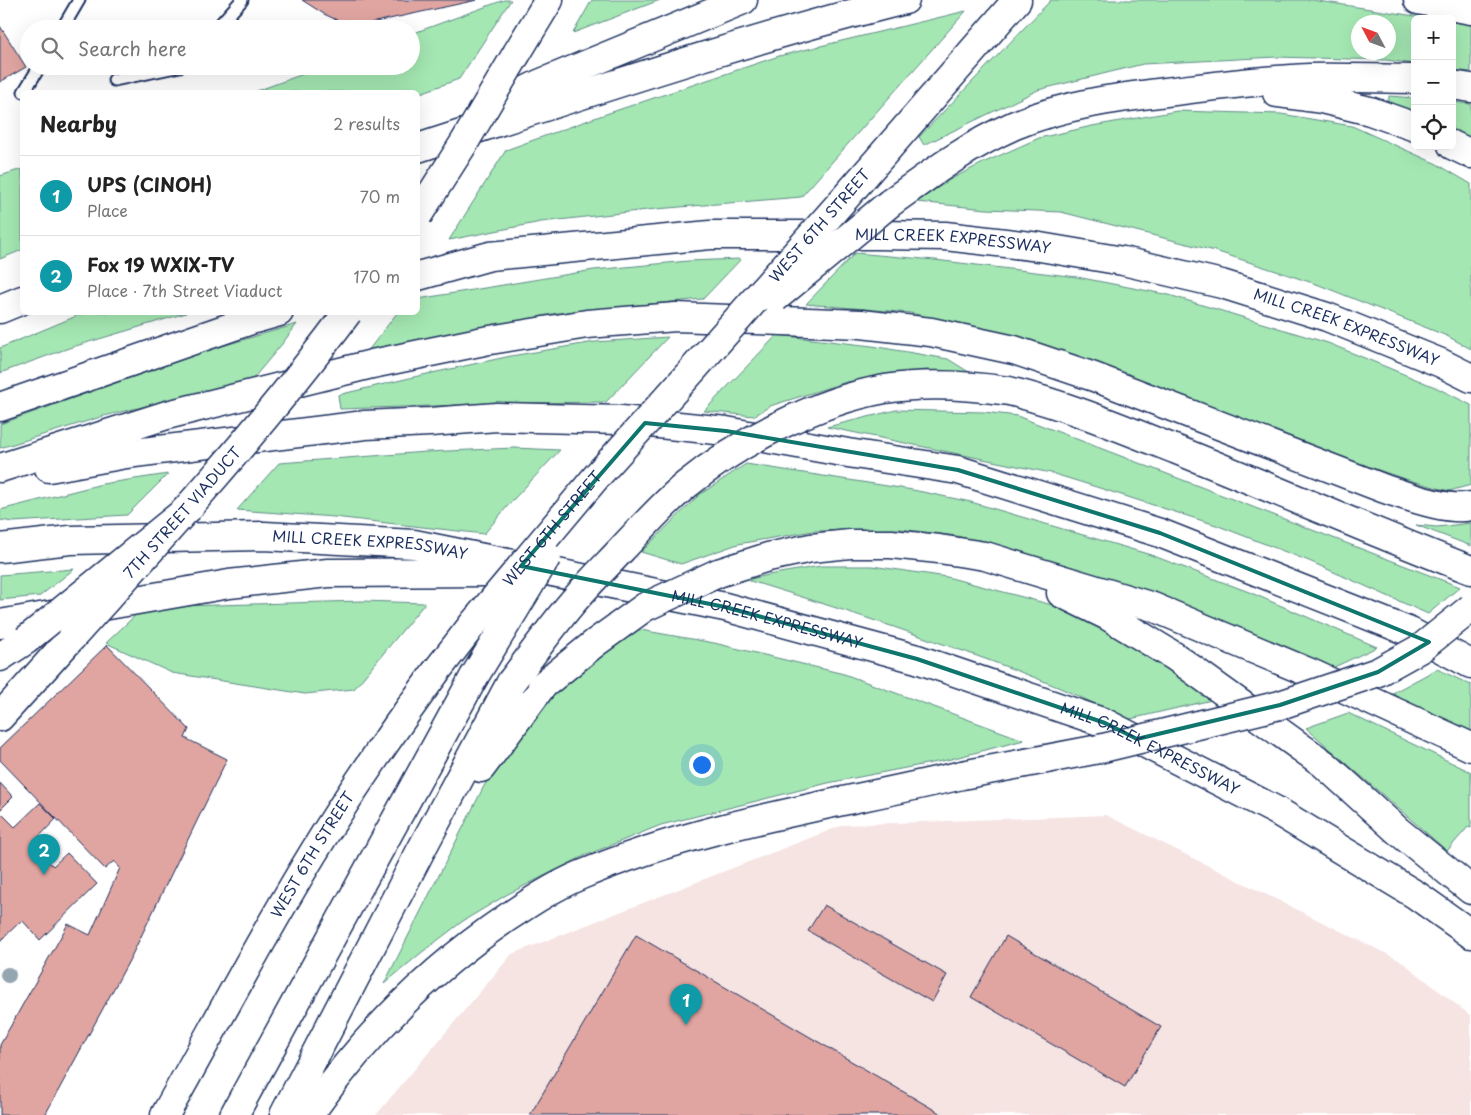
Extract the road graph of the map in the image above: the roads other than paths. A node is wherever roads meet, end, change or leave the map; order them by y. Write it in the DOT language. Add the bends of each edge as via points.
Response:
graph roads {
  1 [pos="79,0"];
  2 [pos="242,0"];
  3 [pos="549,0"];
  4 [pos="743,0"];
  5 [pos="905,0"];
  6 [pos="1017,0"];
  7 [pos="1418,0"];
  8 [pos="1471,10"];
  9 [pos="67,20"];
  10 [pos="224,20"];
  11 [pos="34,75"];
  12 [pos="138,75"];
  13 [pos="1411,79"];
  14 [pos="114,80"];
  15 [pos="1456,86"];
  16 [pos="1471,88"];
  17 [pos="25,90"];
  18 [pos="1140,95"];
  19 [pos="1411,126"];
  20 [pos="420,145"];
  21 [pos="420,145"];
  22 [pos="1456,147"];
  23 [pos="1471,154"];
  24 [pos="420,212"];
  25 [pos="420,275"];
  26 [pos="20,301"];
  27 [pos="0,310"];
  28 [pos="269,315"];
  29 [pos="346,315"];
  30 [pos="690,374"];
  31 [pos="1471,378"];
  32 [pos="0,407"];
  33 [pos="0,468"];
  34 [pos="597,476"];
  35 [pos="0,477"];
  36 [pos="1471,506"];
  37 [pos="190,507"];
  38 [pos="0,548"];
  39 [pos="985,556"];
  40 [pos="1471,570"];
  41 [pos="550,572"];
  42 [pos="1273,578"];
  43 [pos="1471,608"];
  44 [pos="0,624"];
  45 [pos="73,636"];
  46 [pos="1471,644"];
  47 [pos="0,657"];
  48 [pos="1471,664"];
  49 [pos="0,697"];
  50 [pos="0,717"];
  51 [pos="1471,747"];
  52 [pos="420,852"];
  53 [pos="1471,890"];
  54 [pos="1471,934"];
  55 [pos="165,1115"];
  56 [pos="234,1115"];
  57 [pos="284,1115"];
  58 [pos="309,1115"];
  1 -- 9 [label="lane"];
  2 -- 10 [label="lane"];
  3 -- 24 [label="main road, bridge"];
  4 -- 20 [label="main road" via="538,84"];
  5 -- 21 [label="main road" via="694,58"];
  6 -- 30 [label="main road, WEST 6TH STREET, bridge"];
  7 -- 8 [label="main road"];
  11 -- 17 [label="lane"];
  12 -- 14 [label="lane"];
  13 -- 18 [label="main road" via="1309,78"];
  15 -- 16 [label="main road"];
  18 -- 19 [label="main road" via="1206,90 1282,94 1346,105"];
  18 -- 30 [label="main road, bridge" via="1059,110 1017,124 933,171 783,291"];
  22 -- 23 [label="main road"];
  25 -- 31 [label="main road, MILL CREEK EXPRESSWAY" via="490,256 710,235 946,236 1040,247 1222,284 1327,316"];
  26 -- 27 [label="main road"];
  28 -- 32 [label="main road"];
  29 -- 37 [label="main road, 7TH STREET VIADUCT, bridge" via="310,364"];
  30 -- 34 [label="main road, WEST 6TH STREET, bridge"];
  33 -- 36 [label="main road" via="167,415 372,364 587,324 676,317 861,324 931,332 1014,350 1094,377 1385,489 1427,502 1464,508"];
  34 -- 55 [label="main road, WEST 6TH STREET, bridge" via="491,601 380,750 269,927"];
  34 -- 56 [label="main road, bridge" via="474,677"];
  35 -- 42 [label="main road" via="126,454 365,425 498,417 620,420 726,432 958,470 1160,533"];
  37 -- 45 [label="main road, 7TH STREET VIADUCT, bridge"];
  37 -- 47 [label="main road, bridge" via="26,640"];
  38 -- 41 [label="main road, MILL CREEK EXPRESSWAY" via="70,540 264,536 414,544"];
  39 -- 51 [label="main road" via="1153,607"];
  39 -- 52 [label="main road, bridge" via="891,544 811,548 718,573 645,607 542,686"];
  39 -- 53 [label="main road" via="1108,616 1174,656 1324,764 1398,831"];
  40 -- 52 [label="main road, bridge" via="1047,400 1009,390 949,384 884,389 805,413 767,432 686,485 646,523 572,604 511,682"];
  41 -- 44 [label="main road" via="328,573 229,584"];
  41 -- 54 [label="main road, MILL CREEK EXPRESSWAY" via="725,607 917,659 1105,723 1277,811 1416,895"];
  42 -- 46 [label="main road" via="1415,621"];
  42 -- 48 [label="main road" via="1410,632"];
  43 -- 58 [label="main road, bridge" via="1421,648 1378,672 1280,705 1099,748 754,821 666,844 581,875 538,897 476,938 411,993 379,1026"];
  45 -- 49 [label="main road, 7TH STREET VIADUCT"];
  45 -- 50 [label="main road"];
  52 -- 57 [label="main road"];
}
